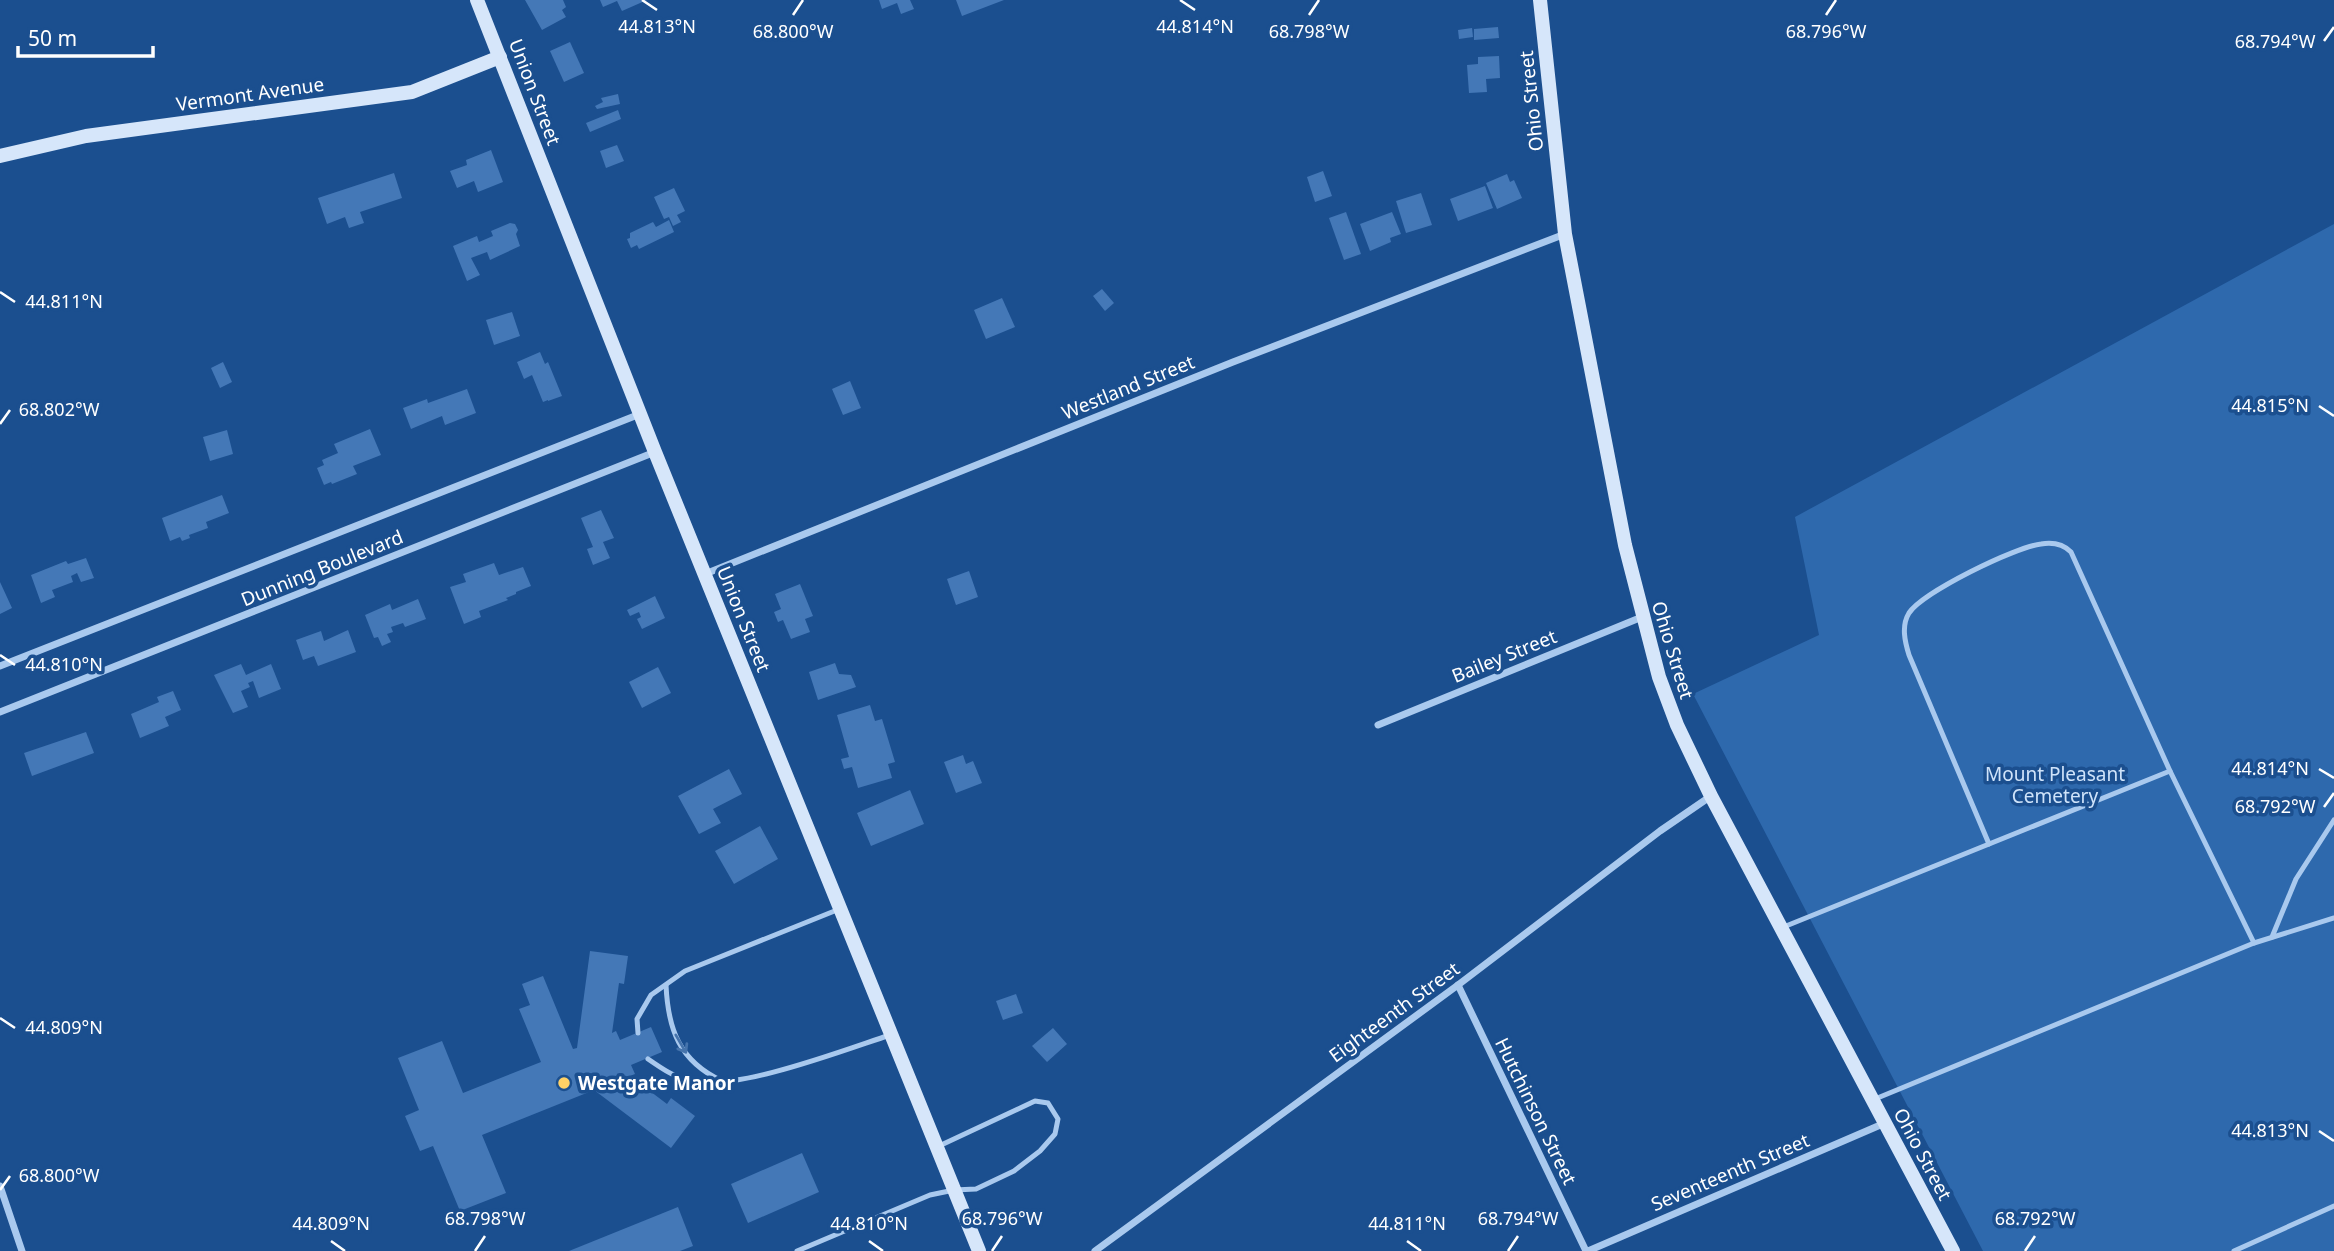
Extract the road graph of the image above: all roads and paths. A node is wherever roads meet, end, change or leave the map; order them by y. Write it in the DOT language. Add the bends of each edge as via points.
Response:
graph roads {
  1 [pos="477,0"];
  2 [pos="1540,0"];
  3 [pos="500,57"];
  4 [pos="0,156"];
  5 [pos="1565,234"];
  6 [pos="640,414"];
  7 [pos="655,453"];
  8 [pos="705,575"];
  9 [pos="1642,617"];
  10 [pos="0,666"];
  11 [pos="0,712"];
  12 [pos="1378,725"];
  13 [pos="2170,771"];
  14 [pos="1711,796"];
  15 [pos="2334,820"];
  16 [pos="1989,844"];
  17 [pos="840,908"];
  18 [pos="2334,918"];
  19 [pos="1781,928"];
  20 [pos="2272,937"];
  21 [pos="2254,943"];
  22 [pos="666,985"];
  23 [pos="1458,985"];
  24 [pos="638,1033"];
  25 [pos="891,1035"];
  26 [pos="648,1059"];
  27 [pos="727,1083"];
  28 [pos="1872,1100"];
  29 [pos="1885,1123"];
  30 [pos="936,1147"];
  31 [pos="0,1188"];
  32 [pos="954,1190"];
  33 [pos="2334,1206"];
  34 [pos="22,1251"];
  35 [pos="797,1251"];
  36 [pos="978,1251"];
  37 [pos="1095,1251"];
  38 [pos="1587,1251"];
  39 [pos="1953,1251"];
  40 [pos="2234,1251"];
  1 -- 3 [label="main road, Union Street"];
  2 -- 5 [label="main road, Ohio Street"];
  3 -- 4 [label="main road, Vermont Avenue" via="412,92 86,136"];
  3 -- 6 [label="main road, Union Street"];
  5 -- 8 [label="street, Westland Street" via="1220,367"];
  5 -- 9 [label="main road, Ohio Street"];
  6 -- 7 [label="main road, Union Street"];
  6 -- 10 [label="street, Dunning Boulevard"];
  7 -- 8 [label="main road, Union Street"];
  7 -- 11 [label="street, Dunning Boulevard"];
  8 -- 17 [label="main road, Union Street"];
  9 -- 12 [label="street, Bailey Street"];
  9 -- 14 [label="main road, Ohio Street" via="1667,700"];
  13 -- 16 [label="lane"];
  13 -- 16 [label="lane" via="2071,552 2050,543 2013,553 1920,602 1910,612 1904,629 1909,655"];
  13 -- 21 [label="lane"];
  14 -- 19 [label="main road, Ohio Street"];
  14 -- 23 [label="street, Eighteenth Street"];
  15 -- 20 [label="lane" via="2296,879"];
  16 -- 19 [label="lane"];
  17 -- 22 [label="lane" via="685,971"];
  17 -- 25 [label="main road, Union Street"];
  18 -- 20 [label="lane"];
  19 -- 28 [label="main road, Ohio Street"];
  20 -- 21 [label="lane"];
  21 -- 28 [label="lane"];
  22 -- 24 [label="lane" via="651,995 637,1019"];
  22 -- 27 [label="lane, one-way" via="667,1011 679,1045 702,1072"];
  23 -- 37 [label="street, Eighteenth Street"];
  23 -- 38 [label="street, Hutchinson Street"];
  25 -- 27 [label="lane"];
  25 -- 30 [label="main road, Union Street"];
  26 -- 27 [label="lane" via="693,1082"];
  28 -- 29 [label="main road, Ohio Street"];
  29 -- 38 [label="street, Seventeenth Street"];
  29 -- 39 [label="main road, Ohio Street"];
  30 -- 32 [label="main road, Union Street"];
  30 -- 32 [label="lane" via="1035,1101 1048,1103 1058,1119 1055,1134 1014,1171 976,1189"];
  31 -- 34 [label="street"];
  32 -- 35 [label="lane" via="930,1195"];
  32 -- 36 [label="main road, Union Street"];
  33 -- 40 [label="lane"];
}
